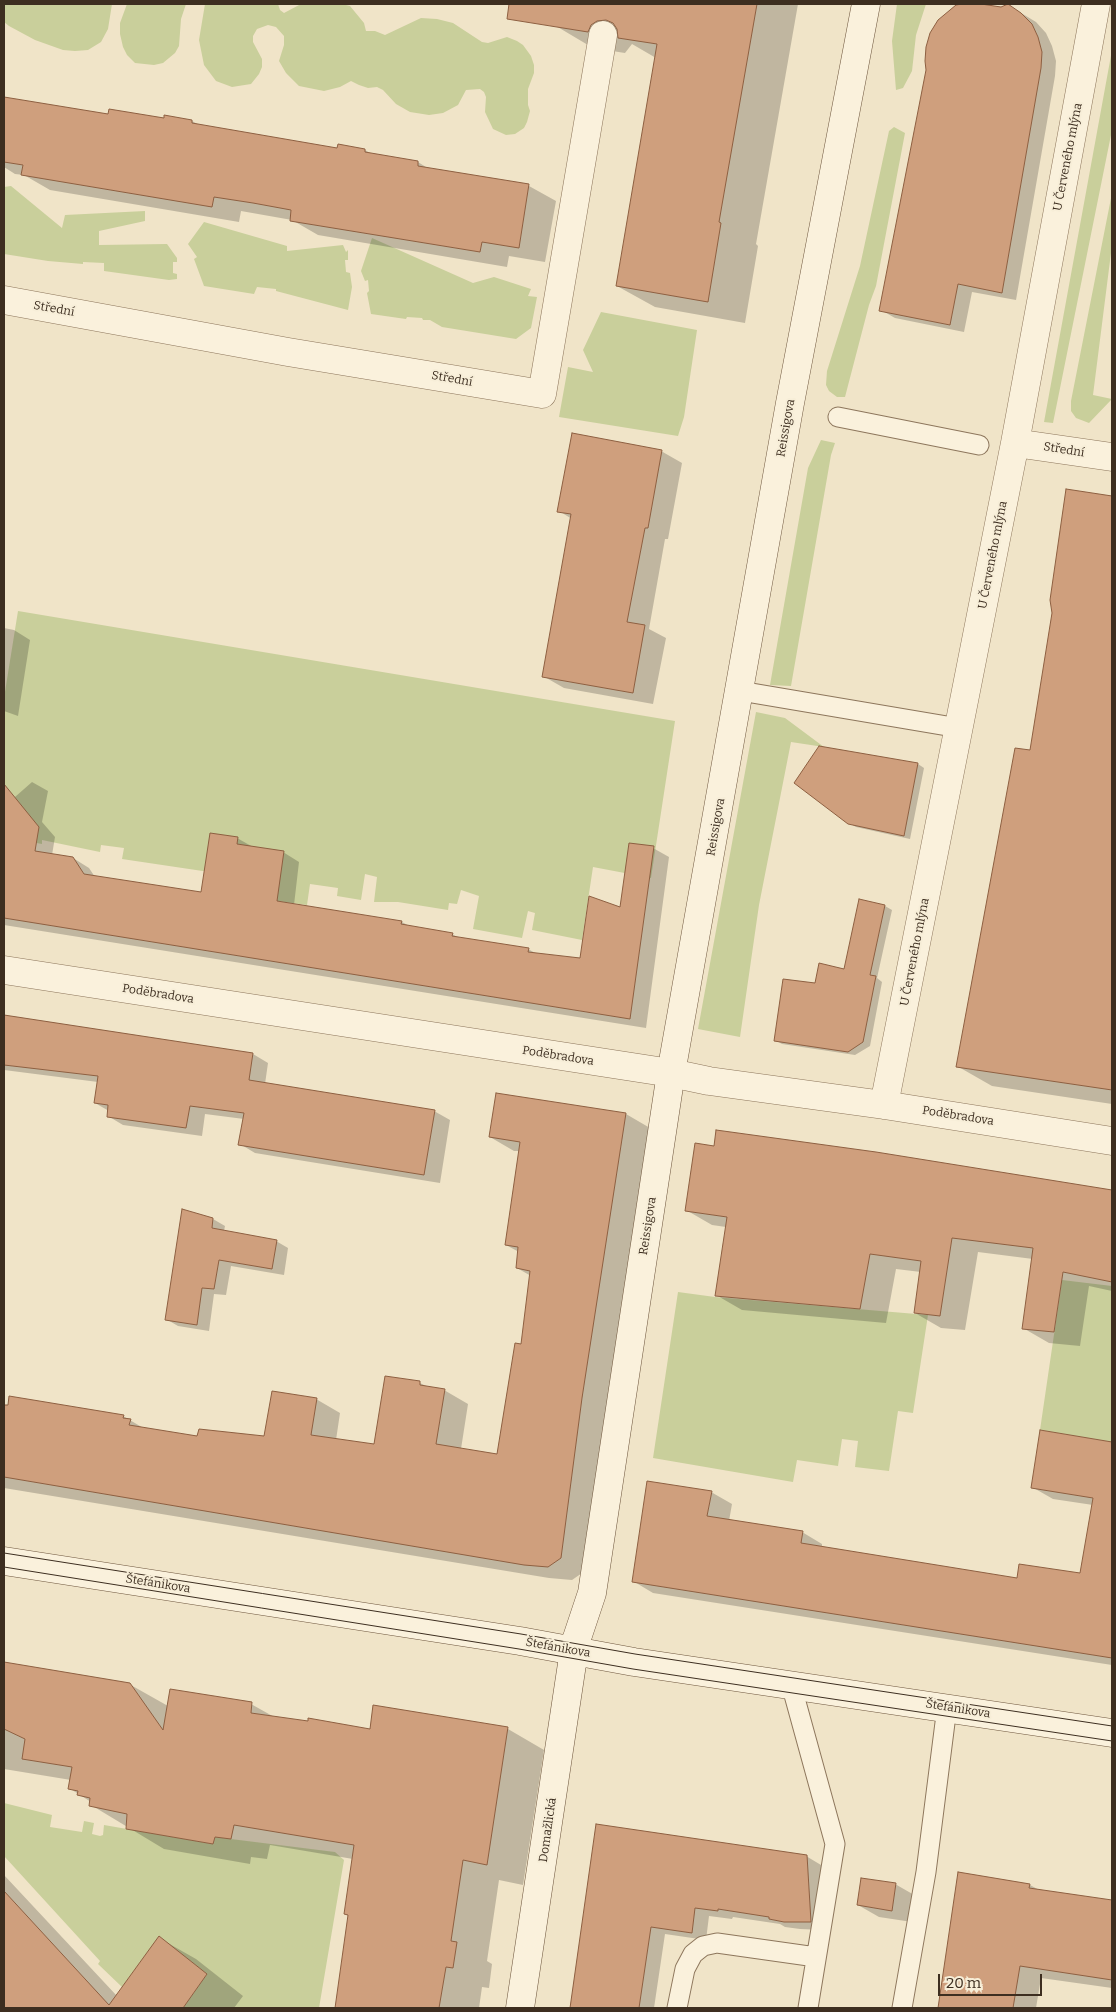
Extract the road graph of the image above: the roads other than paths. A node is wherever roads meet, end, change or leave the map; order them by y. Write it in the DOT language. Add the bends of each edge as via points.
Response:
graph roads {
  1 [pos="866,4"];
  2 [pos="1096,4"];
  3 [pos="603,35"];
  4 [pos="4,300"];
  5 [pos="838,417"];
  6 [pos="1015,442"];
  7 [pos="979,445"];
  8 [pos="1112,457"];
  9 [pos="740,691"];
  10 [pos="959,728"];
  11 [pos="4,970"];
  12 [pos="671,1073"];
  13 [pos="884,1105"];
  14 [pos="1112,1141"];
  15 [pos="4,1561"];
  16 [pos="574,1651"];
  17 [pos="791,1684"];
  18 [pos="947,1708"];
  19 [pos="1112,1733"];
  20 [pos="816,1958"];
  21 [pos="520,2008"];
  22 [pos="677,2008"];
  23 [pos="808,2008"];
  24 [pos="902,2008"];
  1 -- 9 [label="street, Reissigova" via="790,402"];
  2 -- 6 [label="street, U Červeného mlýna"];
  3 -- 4 [label="street, Střední" via="542,394"];
  5 -- 7 [label="lane"];
  6 -- 8 [label="street, Střední"];
  6 -- 10 [label="street, U Červeného mlýna"];
  9 -- 10 [label="lane"];
  9 -- 12 [label="street, Reissigova"];
  10 -- 13 [label="street, U Červeného mlýna"];
  11 -- 12 [label="street, Poděbradova"];
  12 -- 13 [label="street, Poděbradova"];
  12 -- 16 [label="street, Reissigova" via="592,1593"];
  13 -- 14 [label="street, Poděbradova"];
  15 -- 16 [label="street, Štefánikova"];
  16 -- 17 [label="street, Štefánikova"];
  16 -- 21 [label="street, Domažlická"];
  17 -- 18 [label="street, Štefánikova"];
  17 -- 20 [label="lane" via="835,1844"];
  18 -- 19 [label="street, Štefánikova"];
  18 -- 24 [label="lane" via="926,1872"];
  20 -- 22 [label="lane" via="716,1943 703,1946 693,1954 684,1969"];
  20 -- 23 [label="lane"];
}
